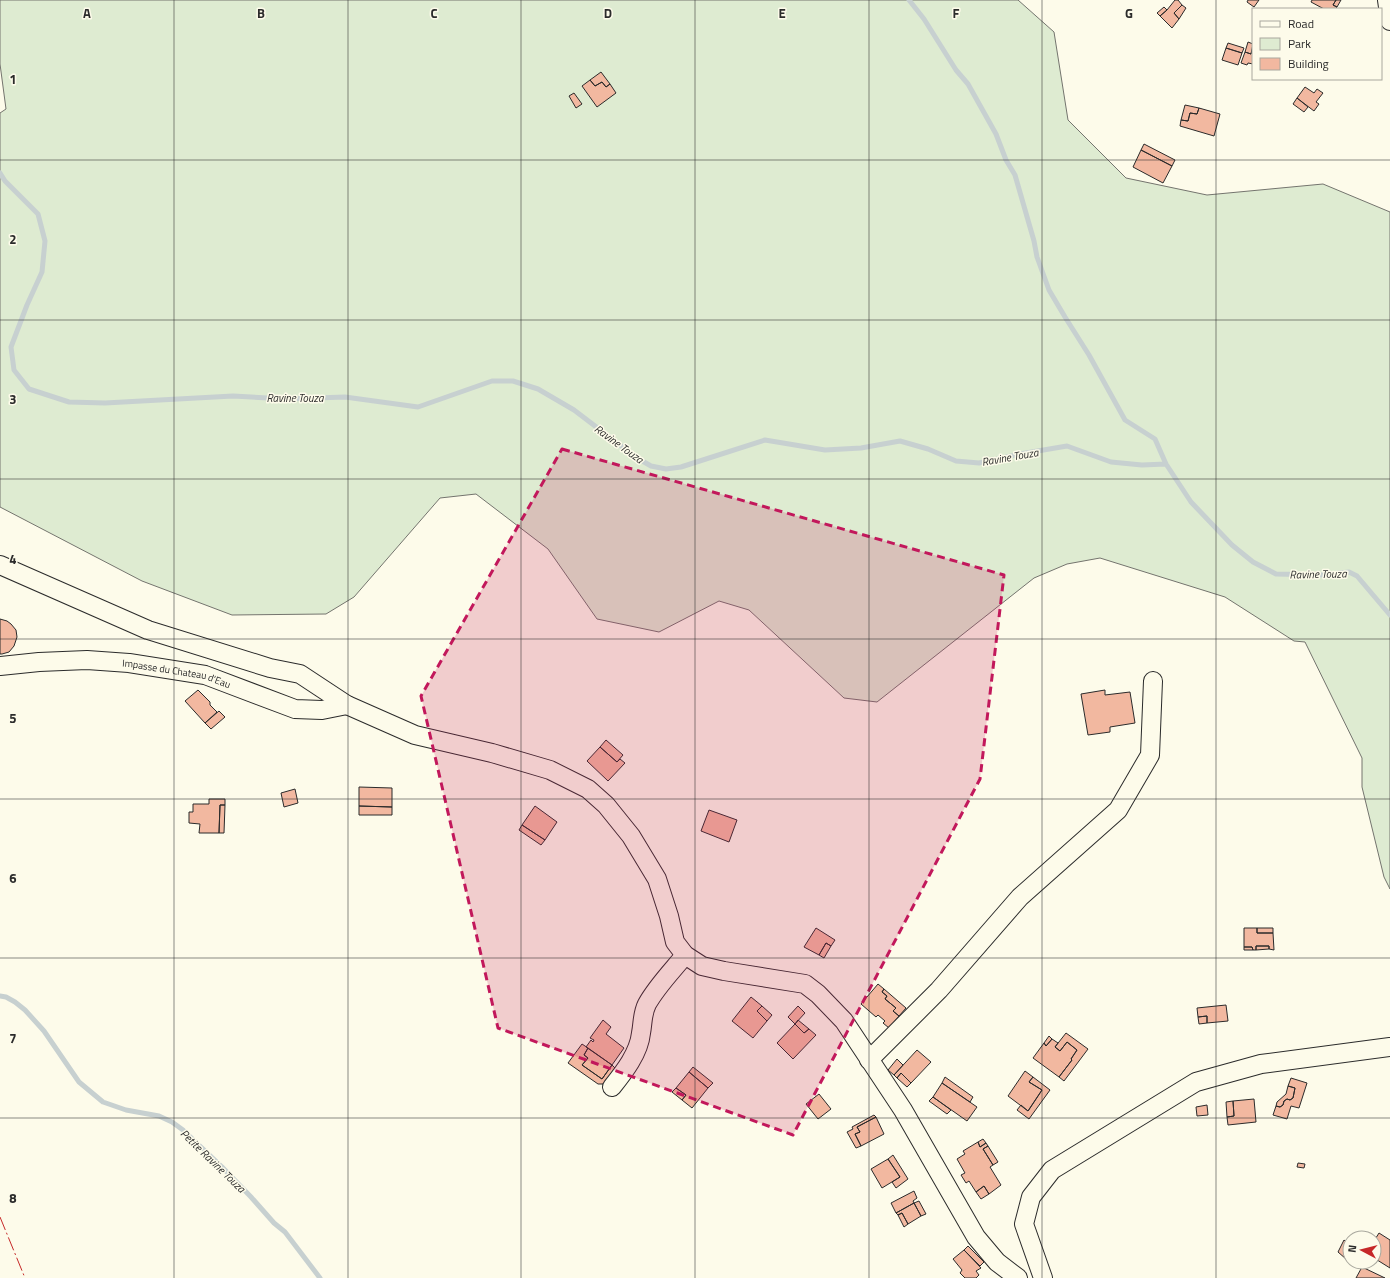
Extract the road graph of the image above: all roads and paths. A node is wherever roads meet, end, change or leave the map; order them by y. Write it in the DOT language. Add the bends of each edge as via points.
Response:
graph roads {
  1 [pos="1387,0"];
  2 [pos="1390,21"];
  3 [pos="0,565"];
  4 [pos="0,666"];
  5 [pos="1153,681"];
  6 [pos="347,704"];
  7 [pos="685,955"];
  8 [pos="1390,1047"];
  9 [pos="869,1060"];
  10 [pos="612,1087"];
  11 [pos="1018,1278"];
  12 [pos="1043,1278"];
  1 -- 2 [label="street"];
  3 -- 6 [label="street" via="148,630 270,668 300,674"];
  4 -- 6 [label="street, Impasse du Chateau d'Eau" via="88,660 129,663 205,675 295,709 322,710"];
  5 -- 9 [label="street" via="1150,755 1118,810 1020,897 939,990"];
  6 -- 7 [label="street" via="415,735 550,770 588,789 606,805 631,836 657,879 674,942"];
  7 -- 9 [label="street" via="702,966 805,984 844,1021"];
  7 -- 10 [label="street" via="647,1004 642,1016 641,1034 636,1049 627,1068"];
  8 -- 12 [label="street" via="1262,1064 1196,1082 1052,1170 1031,1197 1024,1224"];
  9 -- 11 [label="street" via="903,1110 976,1237 997,1262"];
}
